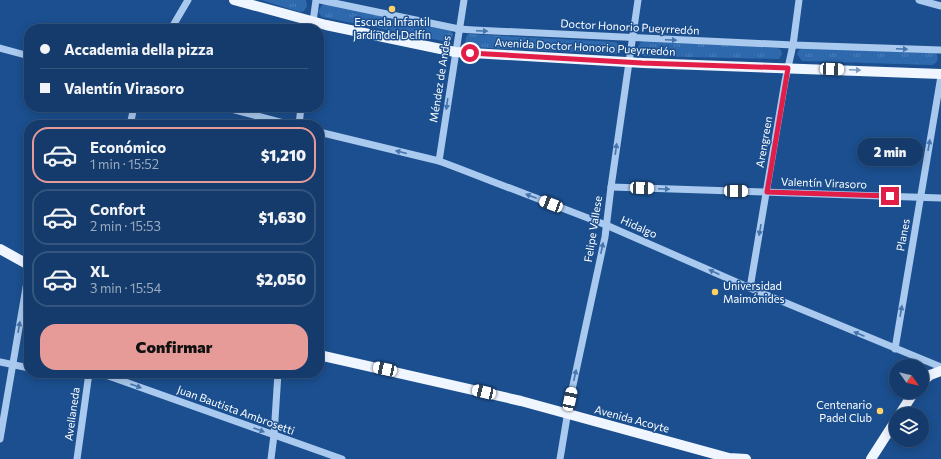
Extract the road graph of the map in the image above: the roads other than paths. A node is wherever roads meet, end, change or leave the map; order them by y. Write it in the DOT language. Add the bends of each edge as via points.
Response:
graph roads {
  1 [pos="188,0"];
  2 [pos="234,0"];
  3 [pos="316,0"];
  4 [pos="320,0"];
  5 [pos="464,0"];
  6 [pos="638,0"];
  7 [pos="799,0"];
  8 [pos="919,0"];
  9 [pos="941,6"];
  10 [pos="174,24"];
  11 [pos="309,24"];
  12 [pos="312,24"];
  13 [pos="324,27"];
  14 [pos="459,29"];
  15 [pos="632,38"];
  16 [pos="793,45"];
  17 [pos="0,48"];
  18 [pos="941,50"];
  19 [pos="455,52"];
  20 [pos="24,55"];
  21 [pos="629,62"];
  22 [pos="788,68"];
  23 [pos="941,75"];
  24 [pos="243,112"];
  25 [pos="272,120"];
  26 [pos="324,133"];
  27 [pos="439,161"];
  28 [pos="611,187"];
  29 [pos="767,192"];
  30 [pos="921,197"];
  31 [pos="941,198"];
  32 [pos="606,225"];
  33 [pos="0,249"];
  34 [pos="24,262"];
  35 [pos="750,288"];
  36 [pos="24,298"];
  37 [pos="895,349"];
  38 [pos="324,356"];
  39 [pos="0,362"];
  40 [pos="12,365"];
  41 [pos="24,367"];
  42 [pos="941,367"];
  43 [pos="941,371"];
  44 [pos="929,376"];
  45 [pos="88,378"];
  46 [pos="114,378"];
  47 [pos="278,378"];
  48 [pos="568,414"];
  49 [pos="889,430"];
  50 [pos="274,435"];
  51 [pos="0,439"];
  52 [pos="730,458"];
  53 [pos="77,459"];
  54 [pos="270,459"];
  55 [pos="342,459"];
  56 [pos="560,459"];
  57 [pos="746,459"];
  58 [pos="870,459"];
  1 -- 10 [label="street"];
  2 -- 11 [label="main road, Avenida Doctor Honorio Pueyrredón"];
  3 -- 12 [label="street"];
  4 -- 14 [label="street, Doctor Honorio Pueyrredón"];
  5 -- 14 [label="street, Méndez de Andes"];
  6 -- 15 [label="street, Felipe Vallese"];
  7 -- 16 [label="street, Arengreen"];
  8 -- 9 [label="street"];
  13 -- 19 [label="main road, Avenida Doctor Honorio Pueyrredón"];
  14 -- 15 [label="street, Doctor Honorio Pueyrredón, one-way"];
  14 -- 19 [label="street, Méndez de Andes"];
  15 -- 16 [label="street, Doctor Honorio Pueyrredón, one-way"];
  15 -- 21 [label="street, Felipe Vallese"];
  16 -- 18 [label="street, Doctor Honorio Pueyrredón, one-way"];
  16 -- 22 [label="street, Arengreen"];
  17 -- 20 [label="street"];
  19 -- 21 [label="main road, Avenida Doctor Honorio Pueyrredón"];
  19 -- 27 [label="street, Méndez de Andes, one-way"];
  21 -- 22 [label="main road, Avenida Doctor Honorio Pueyrredón"];
  28 -- 21 [label="street, Felipe Vallese, one-way"];
  22 -- 23 [label="main road, Avenida Doctor Honorio Pueyrredón, one-way"];
  22 -- 29 [label="street, Arengreen"];
  30 -- 23 [label="street, Planes, one-way"];
  24 -- 25 [label="street"];
  27 -- 26 [label="street, Hidalgo, one-way"];
  32 -- 27 [label="street, Hidalgo, one-way"];
  28 -- 29 [label="street, Valentín Virasoro, one-way"];
  28 -- 32 [label="street, Felipe Vallese"];
  29 -- 30 [label="street, Valentín Virasoro"];
  29 -- 35 [label="street, Arengreen, one-way"];
  30 -- 31 [label="street, Valentín Virasoro"];
  37 -- 30 [label="street, Planes, one-way"];
  35 -- 32 [label="street, Hidalgo, one-way"];
  48 -- 32 [label="street, Felipe Vallese, one-way"];
  33 -- 34 [label="main road"];
  37 -- 35 [label="street, Hidalgo, one-way"];
  40 -- 36 [label="street, one-way"];
  37 -- 42 [label="street, Hidalgo"];
  38 -- 48 [label="main road, Avenida Acoyte" via="499,395"];
  39 -- 40 [label="street"];
  40 -- 41 [label="street"];
  40 -- 51 [label="street"];
  43 -- 44 [label="main road"];
  45 -- 53 [label="street, Avellaneda"];
  46 -- 50 [label="street, Juan Bautista Ambrosetti, one-way"];
  47 -- 50 [label="street"];
  48 -- 52 [label="main road, Avenida Acoyte"];
  48 -- 56 [label="street, Felipe Vallese"];
  49 -- 58 [label="main road"];
  50 -- 54 [label="street"];
  50 -- 55 [label="street, Juan Bautista Ambrosetti"];
  52 -- 57 [label="main road, Avenida Acoyte"];
}
